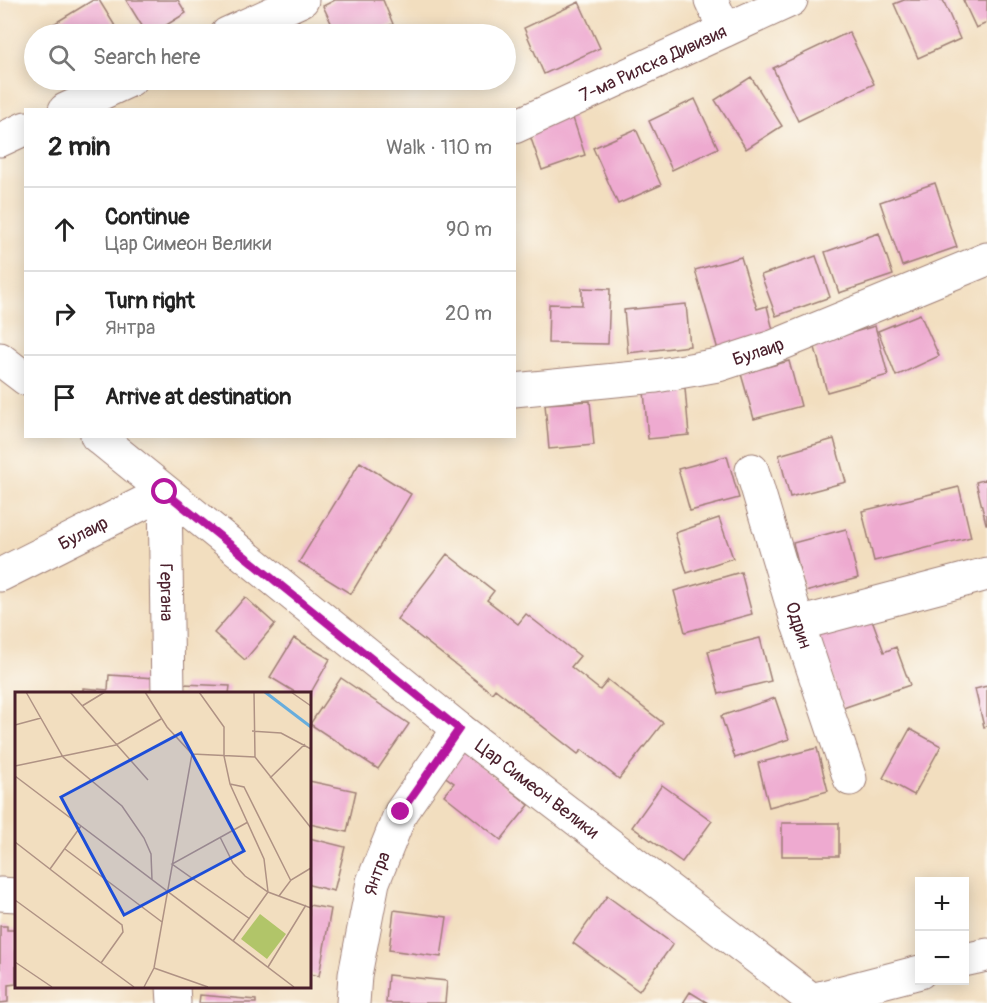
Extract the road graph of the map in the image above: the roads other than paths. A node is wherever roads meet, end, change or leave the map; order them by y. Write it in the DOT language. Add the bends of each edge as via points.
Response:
graph roads {
  1 [pos="302,0"];
  2 [pos="711,0"];
  3 [pos="790,0"];
  4 [pos="249,24"];
  5 [pos="725,30"];
  6 [pos="108,90"];
  7 [pos="69,108"];
  8 [pos="516,126"];
  9 [pos="24,129"];
  10 [pos="0,140"];
  11 [pos="987,259"];
  12 [pos="516,390"];
  13 [pos="99,438"];
  14 [pos="752,470"];
  15 [pos="165,492"];
  16 [pos="987,574"];
  17 [pos="0,575"];
  18 [pos="798,624"];
  19 [pos="168,692"];
  20 [pos="459,729"];
  21 [pos="850,778"];
  22 [pos="0,894"];
  23 [pos="15,895"];
  24 [pos="987,955"];
  25 [pos="969,959"];
  26 [pos="915,973"];
  27 [pos="811,1002"];
  28 [pos="353,1003"];
  1 -- 4 [label="street"];
  2 -- 5 [label="street"];
  3 -- 5 [label="street, 7-ма Рилска Дивизия"];
  5 -- 8 [label="street, 7-ма Рилска Дивизия"];
  6 -- 7 [label="street"];
  9 -- 10 [label="street"];
  11 -- 12 [label="street, Булаир" via="773,347 718,365 656,376"];
  13 -- 15 [label="street, Цар Симеон Велики"];
  14 -- 18 [label="street, Одрин"];
  15 -- 17 [label="street, Булаир"];
  15 -- 19 [label="street, Гергана"];
  15 -- 20 [label="street, Цар Симеон Велики"];
  16 -- 18 [label="street"];
  18 -- 21 [label="street, Одрин"];
  20 -- 27 [label="street, Цар Симеон Велики"];
  20 -- 28 [label="street, Янтра" via="401,812 373,882"];
  22 -- 23 [label="street"];
  24 -- 25 [label="street"];
  26 -- 27 [label="street"];
}
